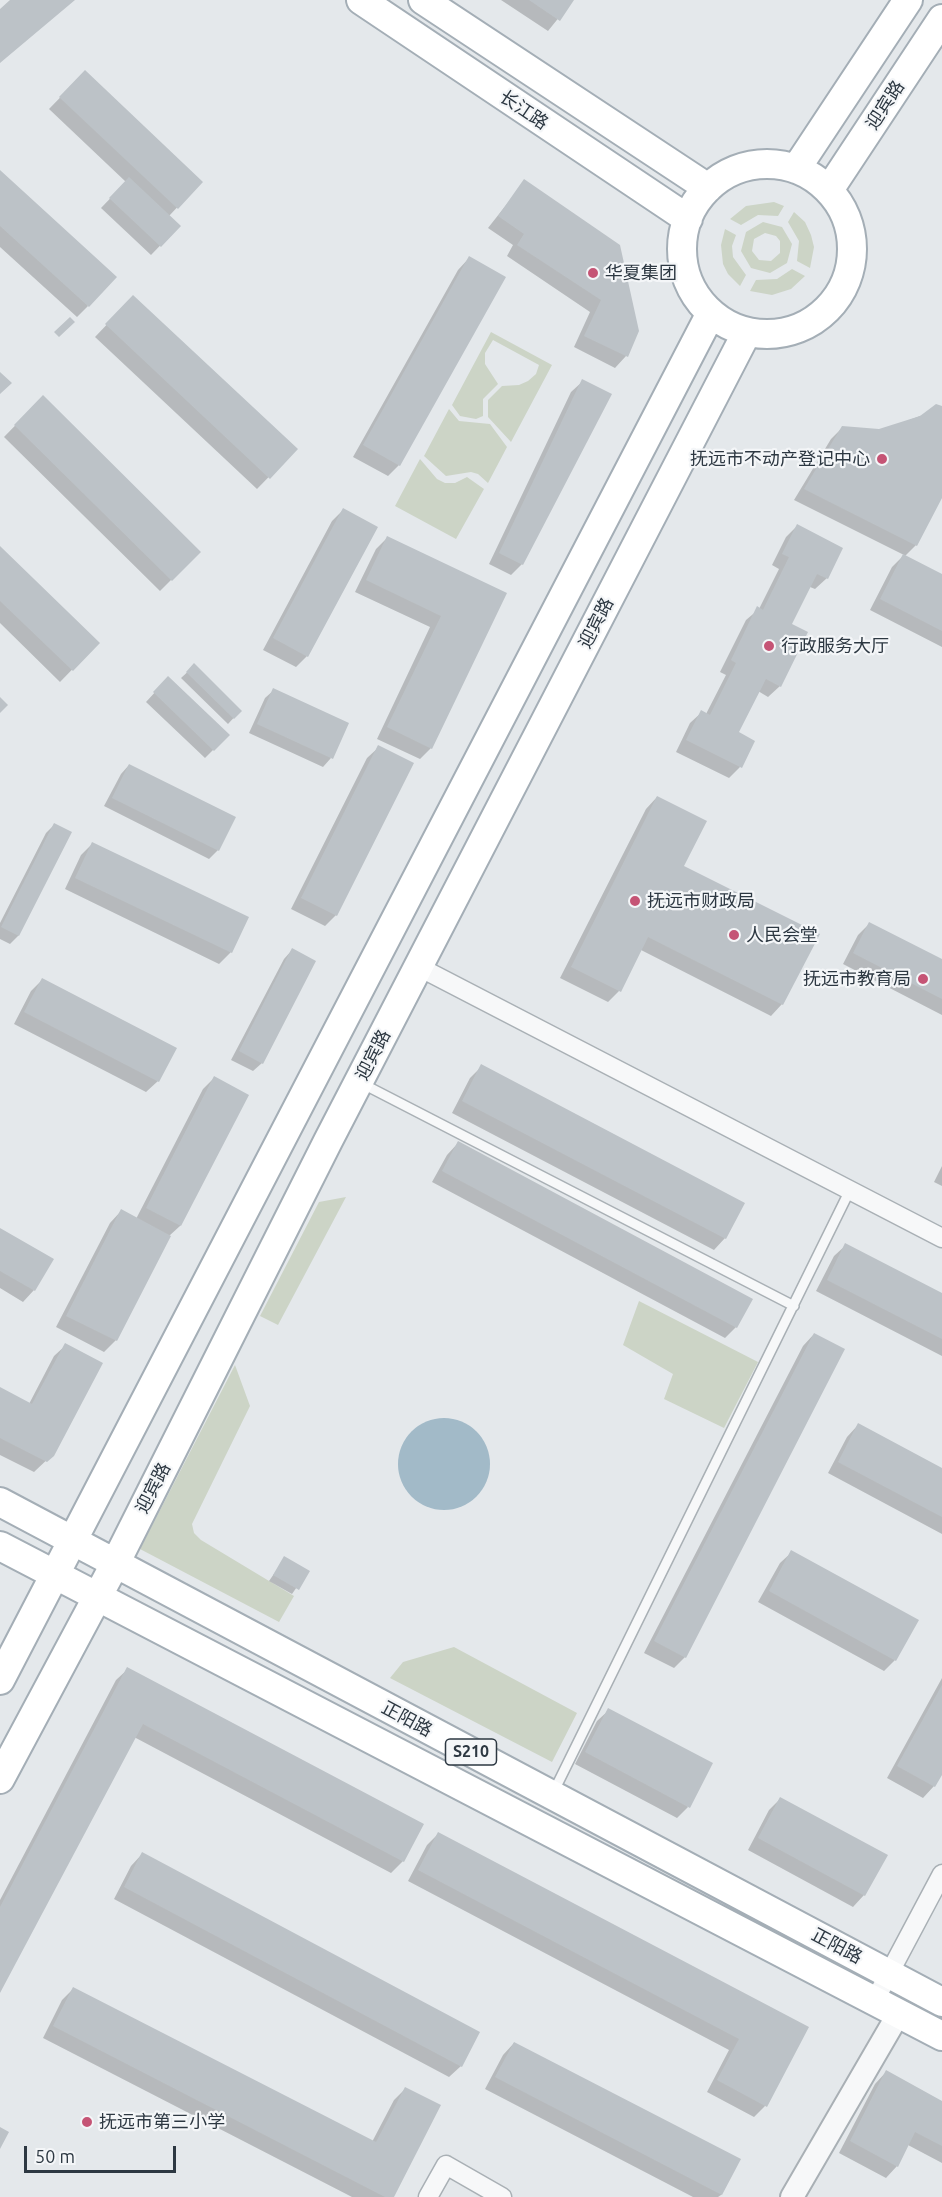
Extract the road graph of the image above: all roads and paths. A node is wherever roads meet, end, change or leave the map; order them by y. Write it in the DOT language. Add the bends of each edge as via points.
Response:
graph roads {
  1 [pos="361,0"];
  2 [pos="423,0"];
  3 [pos="908,0"];
  4 [pos="942,19"];
  5 [pos="796,169"];
  6 [pos="708,188"];
  7 [pos="829,190"];
  8 [pos="688,219"];
  9 [pos="711,313"];
  10 [pos="747,332"];
  11 [pos="419,967"];
  12 [pos="359,1082"];
  13 [pos="850,1190"];
  14 [pos="942,1238"];
  15 [pos="794,1306"];
  16 [pos="0,1502"];
  17 [pos="74,1542"];
  18 [pos="0,1546"];
  19 [pos="115,1564"];
  20 [pos="55,1575"];
  21 [pos="97,1598"];
  22 [pos="0,1680"];
  23 [pos="0,1779"];
  24 [pos="551,1796"];
  25 [pos="942,1874"];
  26 [pos="888,1974"];
  27 [pos="942,2002"];
  28 [pos="887,2006"];
  29 [pos="942,2036"];
  30 [pos="428,2197"];
  31 [pos="502,2197"];
  32 [pos="792,2197"];
  1 -- 8 [label="main road, 长江路"];
  2 -- 6 [label="main road, 长江路"];
  3 -- 5 [label="main road"];
  4 -- 7 [label="main road, 迎宾路"];
  5 -- 6 [label="main road" via="758,165 723,177"];
  5 -- 7 [label="main road"];
  6 -- 8 [label="main road"];
  7 -- 10 [label="main road" via="844,214 852,240 850,268 840,294 809,323 779,333"];
  8 -- 9 [label="main road" via="682,239 683,260 688,280"];
  9 -- 10 [label="main road"];
  9 -- 17 [label="main road"];
  10 -- 11 [label="main road, 迎宾路"];
  11 -- 12 [label="main road, 迎宾路"];
  11 -- 13 [label="street"];
  12 -- 15 [label="lane"];
  12 -- 19 [label="main road, 迎宾路"];
  13 -- 14 [label="street"];
  13 -- 15 [label="lane"];
  15 -- 24 [label="lane"];
  16 -- 17 [label="main road, 正阳路 / S210"];
  17 -- 19 [label="main road, 正阳路 / S210"];
  17 -- 20 [label="main road"];
  18 -- 20 [label="main road, 正阳路"];
  19 -- 21 [label="main road, 迎宾路"];
  19 -- 24 [label="main road, 正阳路 / S210"];
  20 -- 21 [label="main road, 正阳路"];
  20 -- 22 [label="main road"];
  21 -- 23 [label="main road, 迎宾路"];
  21 -- 28 [label="main road, 正阳路"];
  24 -- 26 [label="main road, 正阳路 / S210"];
  25 -- 26 [label="street"];
  26 -- 27 [label="main road, 正阳路 / S210"];
  26 -- 28 [label="street"];
  28 -- 29 [label="main road, 正阳路"];
  28 -- 32 [label="street"];
  30 -- 31 [label="street" via="446,2165"];
}
